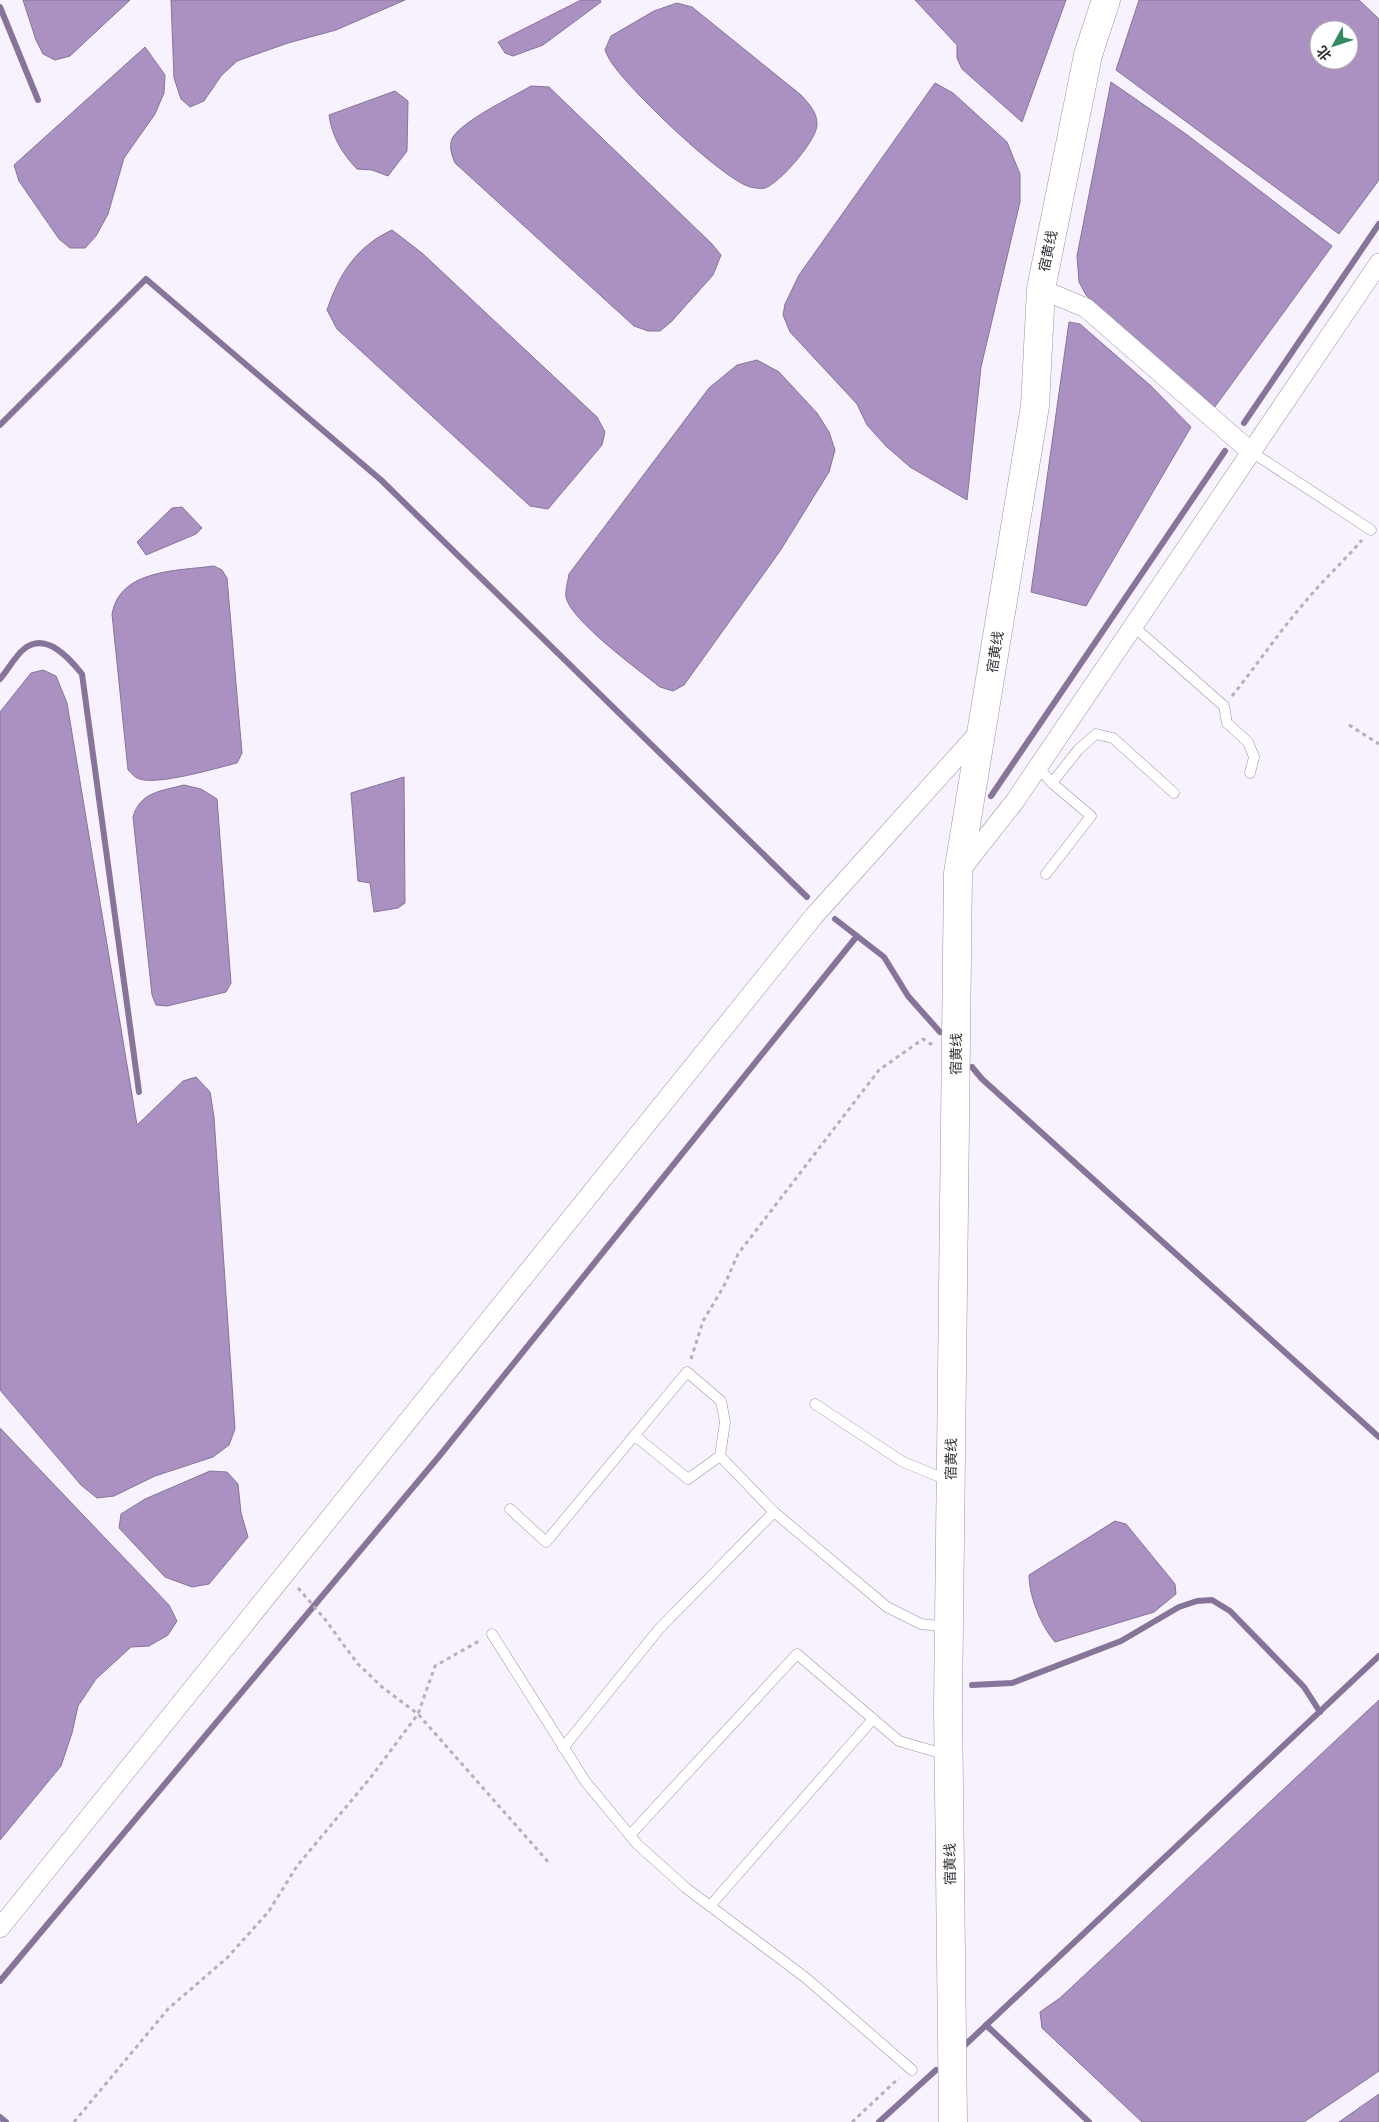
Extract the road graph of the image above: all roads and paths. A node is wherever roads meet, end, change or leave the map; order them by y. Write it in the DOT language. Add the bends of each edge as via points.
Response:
graph roads {
  1 [pos="1106,0"];
  2 [pos="1379,263"];
  3 [pos="1041,289"];
  4 [pos="1250,451"];
  5 [pos="1371,530"];
  6 [pos="1133,626"];
  7 [pos="1224,706"];
  8 [pos="1349,725"];
  9 [pos="982,728"];
  10 [pos="1379,744"];
  11 [pos="1038,766"];
  12 [pos="1250,773"];
  13 [pos="1052,783"];
  14 [pos="1174,793"];
  15 [pos="958,873"];
  16 [pos="1046,874"];
  17 [pos="956,1060"];
  18 [pos="687,1372"];
  19 [pos="815,1404"];
  20 [pos="634,1435"];
  21 [pos="720,1456"];
  22 [pos="950,1482"];
  23 [pos="510,1509"];
  24 [pos="774,1512"];
  25 [pos="308,1598"];
  26 [pos="948,1627"];
  27 [pos="492,1634"];
  28 [pos="418,1714"];
  29 [pos="873,1719"];
  30 [pos="563,1748"];
  31 [pos="948,1756"];
  32 [pos="630,1835"];
  33 [pos="549,1863"];
  34 [pos="710,1906"];
  35 [pos="0,1928"];
  36 [pos="912,2070"];
  37 [pos="74,2122"];
  38 [pos="953,2122"];
  1 -- 3 [label="main road, 宿黄线" via="1088,55"];
  2 -- 4 [label="street"];
  3 -- 4 [label="street" via="1086,308"];
  3 -- 9 [label="main road, 宿黄线" via="1035,406"];
  4 -- 5 [label="lane"];
  4 -- 6 [label="street"];
  5 -- 7 [label="path" via="1300,606"];
  6 -- 7 [label="lane"];
  6 -- 11 [label="street"];
  7 -- 12 [label="lane" via="1228,723 1248,742 1254,757"];
  8 -- 10 [label="path"];
  9 -- 15 [label="main road, 宿黄线"];
  9 -- 35 [label="street" via="814,916"];
  11 -- 13 [label="lane"];
  11 -- 15 [label="street" via="1015,801"];
  13 -- 14 [label="lane" via="1078,750 1096,734 1113,738"];
  13 -- 16 [label="lane" via="1091,816"];
  15 -- 17 [label="main road, 宿黄线"];
  17 -- 18 [label="path" via="923,1039 879,1070 738,1254 703,1321"];
  17 -- 22 [label="main road, 宿黄线"];
  18 -- 20 [label="lane"];
  18 -- 21 [label="lane" via="721,1401 725,1422"];
  19 -- 22 [label="lane" via="903,1462"];
  20 -- 21 [label="lane" via="688,1479"];
  20 -- 23 [label="lane" via="546,1542"];
  21 -- 24 [label="lane"];
  22 -- 26 [label="main road, 宿黄线"];
  24 -- 26 [label="lane" via="887,1608 920,1624"];
  24 -- 30 [label="lane" via="659,1629"];
  25 -- 28 [label="path" via="357,1663 382,1688"];
  26 -- 31 [label="main road, 宿黄线"];
  27 -- 28 [label="path" via="436,1666"];
  27 -- 30 [label="lane"];
  28 -- 33 [label="path"];
  28 -- 37 [label="path" via="372,1776 297,1866 269,1911 228,1957 168,2008"];
  29 -- 31 [label="lane" via="899,1741"];
  29 -- 32 [label="lane" via="797,1654"];
  29 -- 34 [label="lane"];
  30 -- 32 [label="lane" via="585,1781"];
  31 -- 38 [label="main road, 宿黄线"];
  32 -- 34 [label="lane"];
  34 -- 36 [label="lane" via="806,1978"];
}
